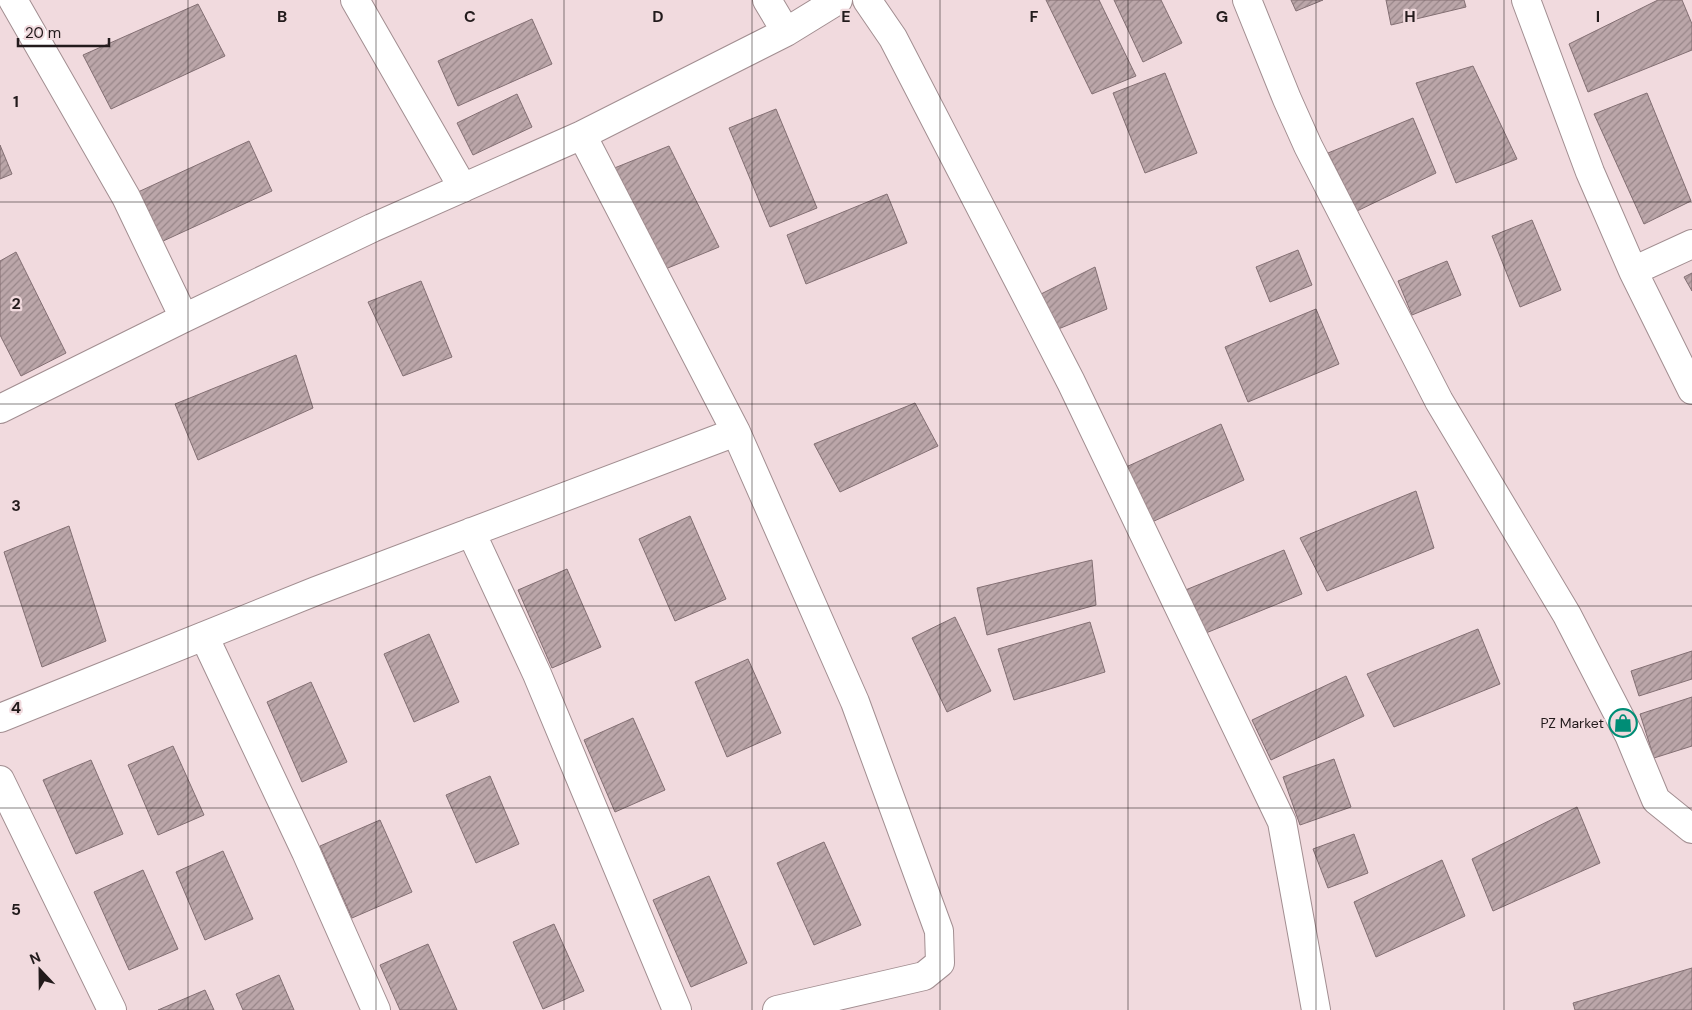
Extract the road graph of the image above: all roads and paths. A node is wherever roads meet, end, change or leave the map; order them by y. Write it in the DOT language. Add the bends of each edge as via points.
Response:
graph roads {
  1 [pos="12,0"];
  2 [pos="355,0"];
  3 [pos="767,0"];
  4 [pos="838,0"];
  5 [pos="867,0"];
  6 [pos="1247,0"];
  7 [pos="1526,0"];
  8 [pos="786,32"];
  9 [pos="582,135"];
  10 [pos="463,188"];
  11 [pos="1692,244"];
  12 [pos="1633,271"];
  13 [pos="184,318"];
  14 [pos="1692,390"];
  15 [pos="0,409"];
  16 [pos="736,432"];
  17 [pos="471,532"];
  18 [pos="204,636"];
  19 [pos="0,718"];
  20 [pos="0,780"];
  21 [pos="1692,829"];
  22 [pos="112,1010"];
  23 [pos="376,1010"];
  24 [pos="677,1010"];
  25 [pos="777,1010"];
  26 [pos="1316,1010"];
  1 -- 13 [label="street" via="126,197"];
  2 -- 10 [label="street"];
  3 -- 8 [label="street"];
  4 -- 8 [label="street"];
  5 -- 26 [label="street" via="893,38 1070,382 1282,822"];
  6 -- 21 [label="street" via="1308,146 1440,401 1567,615 1630,736 1656,800"];
  7 -- 12 [label="street" via="1590,172"];
  8 -- 9 [label="street"];
  9 -- 10 [label="street"];
  9 -- 16 [label="street"];
  10 -- 13 [label="street"];
  11 -- 12 [label="street"];
  12 -- 14 [label="street"];
  13 -- 15 [label="street"];
  16 -- 17 [label="street"];
  16 -- 25 [label="street" via="855,702 939,931 940,963 924,976"];
  17 -- 18 [label="street"];
  17 -- 24 [label="street" via="537,674"];
  18 -- 19 [label="street"];
  18 -- 23 [label="street"];
  20 -- 22 [label="street"];
}
